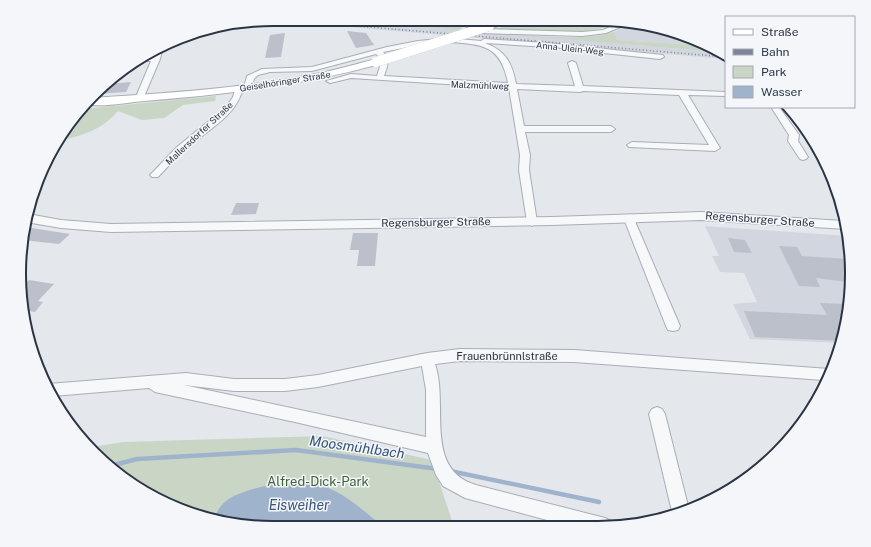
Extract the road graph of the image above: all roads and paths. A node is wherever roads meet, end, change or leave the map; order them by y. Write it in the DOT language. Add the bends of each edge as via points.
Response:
graph roads {
  1 [pos="468,26"];
  2 [pos="489,26"];
  3 [pos="616,27"];
  4 [pos="480,44"];
  5 [pos="377,51"];
  6 [pos="157,55"];
  7 [pos="660,57"];
  8 [pos="149,59"];
  9 [pos="156,59"];
  10 [pos="572,63"];
  11 [pos="380,78"];
  12 [pos="330,81"];
  13 [pos="512,86"];
  14 [pos="243,88"];
  15 [pos="580,90"];
  16 [pos="683,94"];
  17 [pos="725,94"];
  18 [pos="140,98"];
  19 [pos="95,102"];
  20 [pos="776,108"];
  21 [pos="520,129"];
  22 [pos="611,129"];
  23 [pos="632,145"];
  24 [pos="803,157"];
  25 [pos="155,175"];
  26 [pos="32,219"];
  27 [pos="629,219"];
  28 [pos="532,222"];
  29 [pos="840,225"];
  30 [pos="673,326"];
  31 [pos="427,359"];
  32 [pos="823,374"];
  33 [pos="142,384"];
  34 [pos="55,390"];
  35 [pos="657,414"];
  36 [pos="435,447"];
  37 [pos="679,507"];
  38 [pos="582,521"];
  1 -- 3 [label="street" via="480,31 571,35 604,32"];
  2 -- 14 [label="main road, Geiselhöringer Straße, bridge" via="376,62 321,76"];
  4 -- 5 [label="street, Mallersdorfer Straße" via="429,41"];
  4 -- 7 [label="street, Anna-Ulein-Weg" via="485,40"];
  4 -- 13 [label="street" via="494,48 505,57"];
  5 -- 11 [label="street" via="385,63"];
  5 -- 14 [label="street, Mallersdorfer Straße" via="304,70 263,71 250,78"];
  6 -- 9 [label="street"];
  8 -- 9 [label="street"];
  9 -- 18 [label="street"];
  10 -- 15 [label="street"];
  11 -- 12 [label="street, Malzmühlweg" via="351,76"];
  11 -- 13 [label="street, Malzmühlweg"];
  13 -- 15 [label="street, Malzmühlweg"];
  13 -- 21 [label="street"];
  14 -- 18 [label="main road, Geiselhöringer Straße"];
  14 -- 25 [label="street, Mallersdorfer Straße" via="229,108"];
  15 -- 16 [label="street, Malzmühlweg"];
  16 -- 17 [label="street, Malzmühlweg"];
  16 -- 23 [label="street" via="715,148"];
  18 -- 19 [label="main road, Geiselhöringer Straße"];
  20 -- 24 [label="street" via="794,135 793,141"];
  21 -- 22 [label="street"];
  21 -- 28 [label="street"];
  26 -- 28 [label="street, Regensburger Straße" via="111,228"];
  27 -- 28 [label="street, Regensburger Straße"];
  27 -- 29 [label="street, Regensburger Straße" via="701,216"];
  27 -- 30 [label="street"];
  31 -- 32 [label="street, Frauenbrünnlstraße" via="460,355 574,356"];
  31 -- 33 [label="street, Frauenbrünnlstraße" via="318,381 285,385 234,385 186,379"];
  31 -- 36 [label="street" via="432,378"];
  33 -- 34 [label="street, Frauenbrünnlstraße"];
  33 -- 36 [label="street, Frauenbrünnlstraße"];
  35 -- 37 [label="street"];
  36 -- 38 [label="street" via="444,473 460,488"];
}
